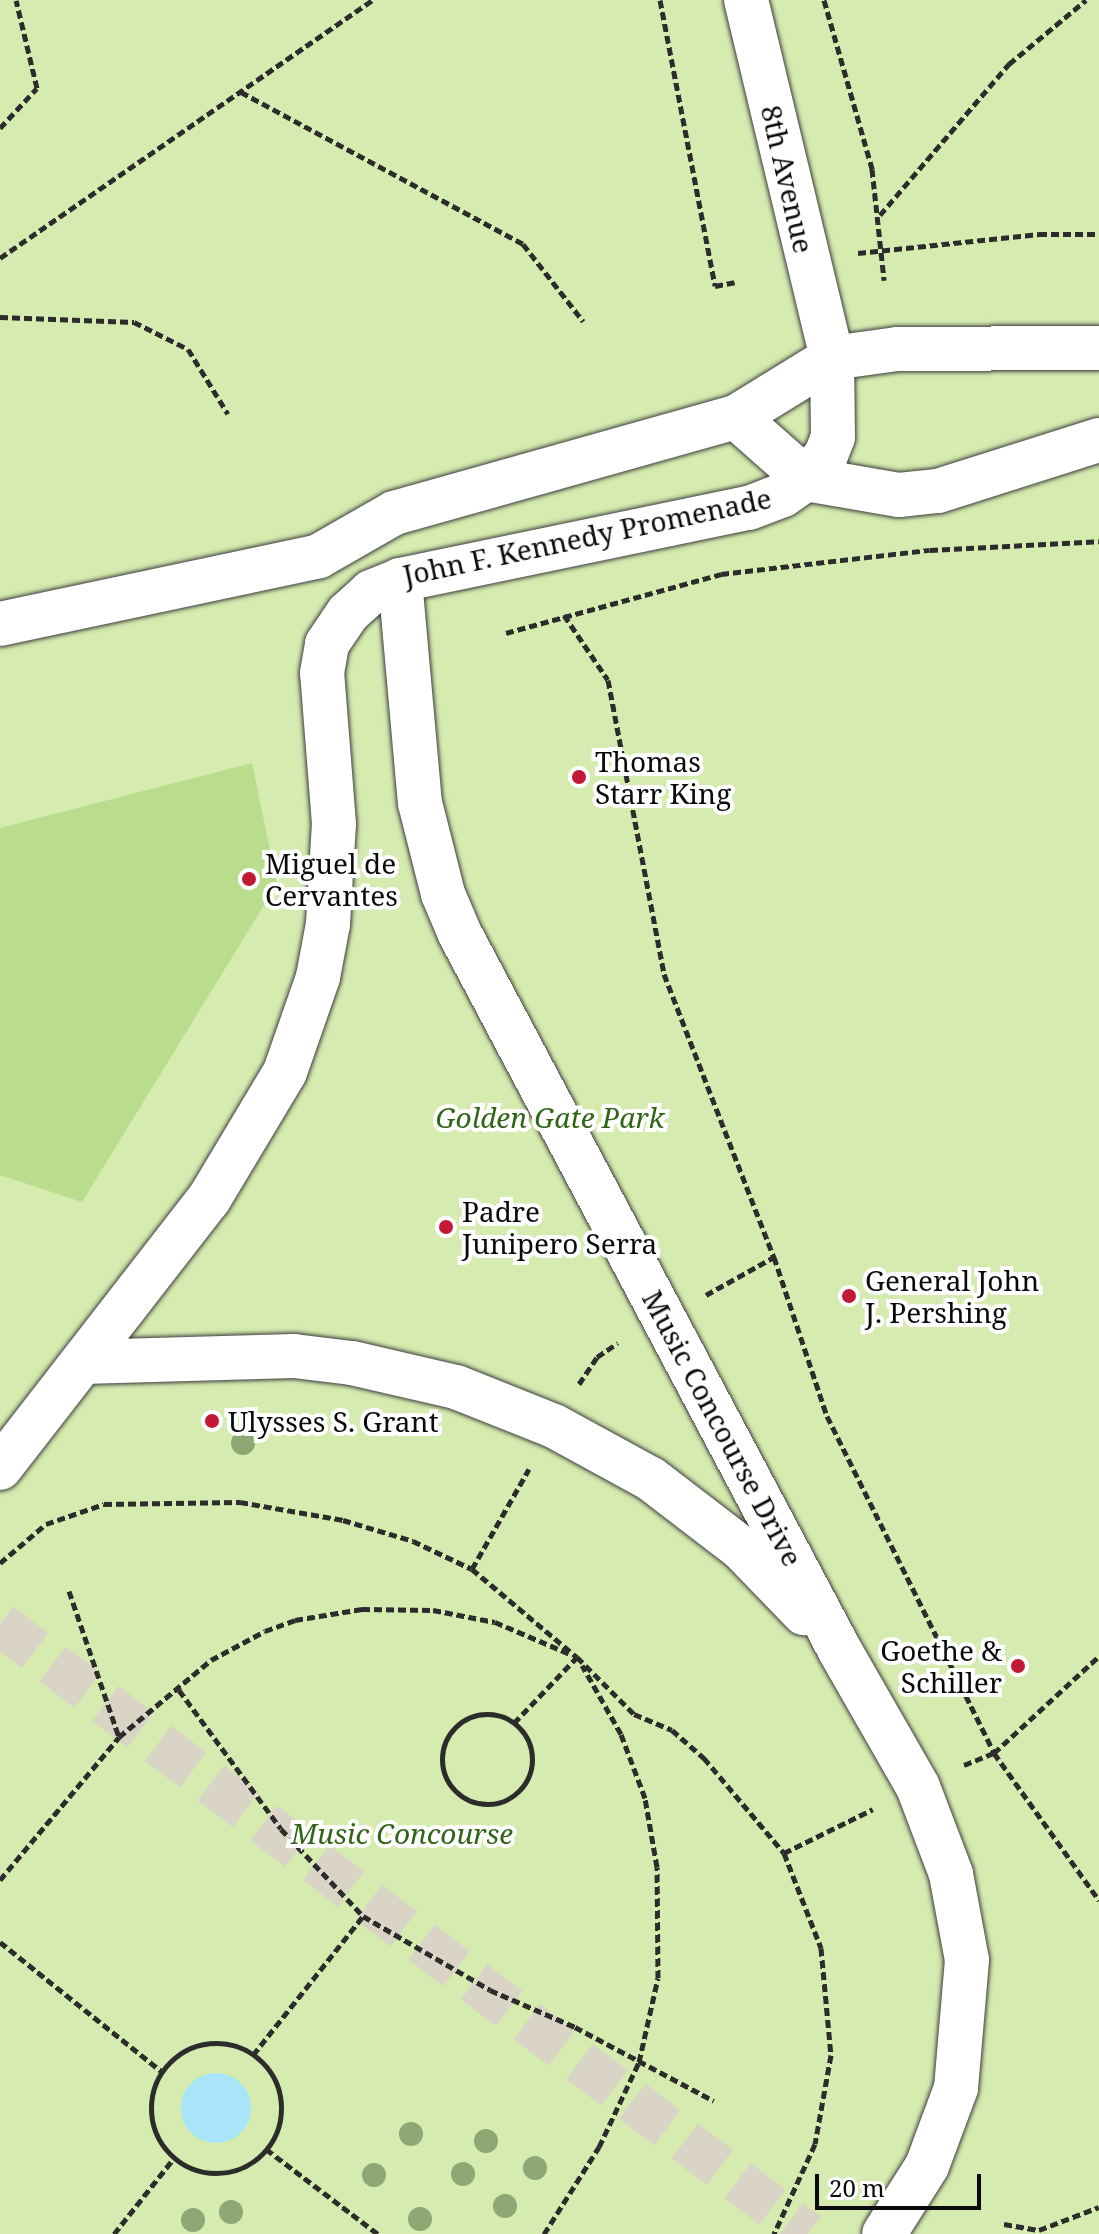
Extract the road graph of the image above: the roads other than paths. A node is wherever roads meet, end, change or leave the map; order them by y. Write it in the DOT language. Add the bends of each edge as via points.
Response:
graph roads {
  1 [pos="746,0"];
  2 [pos="1099,348"];
  3 [pos="832,358"];
  4 [pos="736,417"];
  5 [pos="1099,440"];
  6 [pos="806,479"];
  7 [pos="319,556"];
  8 [pos="400,580"];
  9 [pos="0,624"];
  10 [pos="83,1362"];
  11 [pos="0,1468"];
  12 [pos="839,1649"];
  13 [pos="884,2234"];
  1 -- 3 [label="street, 8th Avenue"];
  2 -- 3 [label="street, John F. Kennedy Promenade" via="897,349"];
  3 -- 4 [label="street, John F. Kennedy Promenade"];
  3 -- 6 [label="street, John F. Kennedy Promenade" via="833,437"];
  4 -- 6 [label="street, John F. Kennedy Promenade"];
  4 -- 7 [label="street, John F. Kennedy Promenade" via="394,513"];
  5 -- 6 [label="street, John F. Kennedy Promenade" via="921,494"];
  6 -- 8 [label="street, John F. Kennedy Promenade" via="749,508"];
  7 -- 8 [label="street, John F. Kennedy Promenade"];
  7 -- 9 [label="street, John F. Kennedy Promenade"];
  8 -- 10 [label="street" via="371,592 327,644 322,709 334,871 318,977 285,1072 238,1157"];
  8 -- 12 [label="street, Music Concourse Drive" via="420,803 443,894 483,981"];
  10 -- 11 [label="street"];
  10 -- 12 [label="street, Music Concourse Drive" via="294,1356 406,1373 503,1404 601,1449 699,1512"];
  12 -- 13 [label="street, Music Concourse Drive" via="938,1830 962,1915 967,1960 963,2047 945,2129"];
}
